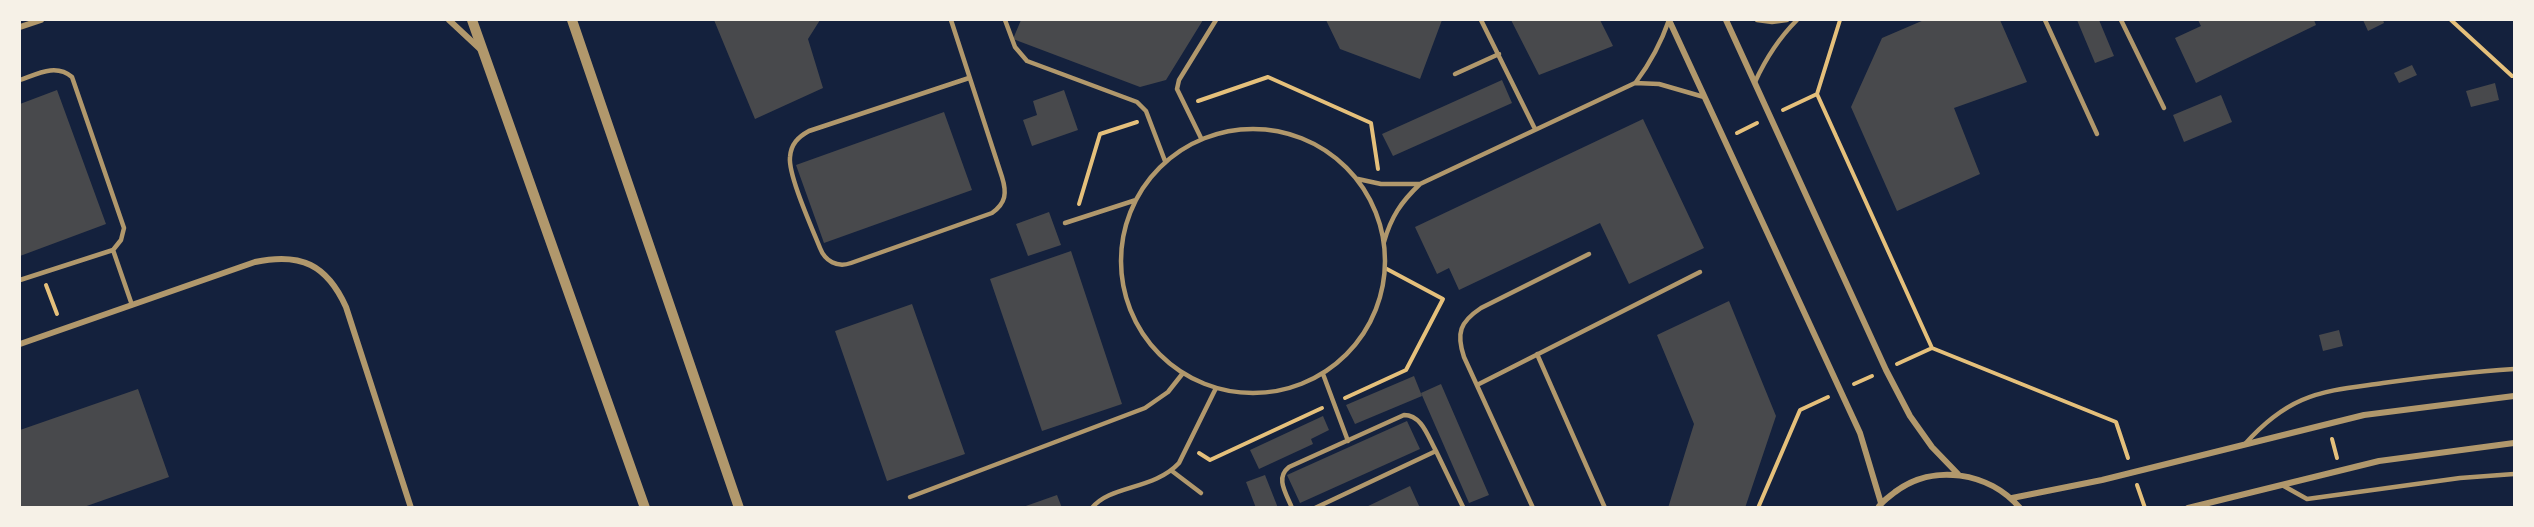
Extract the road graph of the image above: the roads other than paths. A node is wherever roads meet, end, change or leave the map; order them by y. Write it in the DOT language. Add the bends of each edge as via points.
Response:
graph roads {
  1 [pos="36,20"];
  2 [pos="449,20"];
  3 [pos="472,20"];
  4 [pos="951,20"];
  5 [pos="1005,20"];
  6 [pos="1216,20"];
  7 [pos="1481,20"];
  8 [pos="1669,20"];
  9 [pos="1726,20"];
  10 [pos="1757,20"];
  11 [pos="1787,20"];
  12 [pos="1797,20"];
  13 [pos="2045,20"];
  14 [pos="2121,20"];
  15 [pos="574,22"];
  16 [pos="20,27"];
  17 [pos="483,51"];
  18 [pos="1499,54"];
  19 [pos="1455,74"];
  20 [pos="969,78"];
  21 [pos="20,80"];
  22 [pos="1636,82"];
  23 [pos="1755,82"];
  24 [pos="1704,97"];
  25 [pos="2164,108"];
  26 [pos="1535,129"];
  27 [pos="2097,134"];
  28 [pos="1201,138"];
  29 [pos="1165,161"];
  30 [pos="1357,179"];
  31 [pos="1420,184"];
  32 [pos="1136,200"];
  33 [pos="1065,223"];
  34 [pos="1384,243"];
  35 [pos="112,250"];
  36 [pos="1589,254"];
  37 [pos="1700,272"];
  38 [pos="20,280"];
  39 [pos="132,305"];
  40 [pos="20,344"];
  41 [pos="1537,354"];
  42 [pos="2514,369"];
  43 [pos="1183,373"];
  44 [pos="1323,374"];
  45 [pos="1477,385"];
  46 [pos="1216,388"];
  47 [pos="2514,396"];
  48 [pos="1348,441"];
  49 [pos="2514,443"];
  50 [pos="2244,445"];
  51 [pos="1436,451"];
  52 [pos="1172,471"];
  53 [pos="1958,474"];
  54 [pos="2514,474"];
  55 [pos="2280,483"];
  56 [pos="1201,493"];
  57 [pos="910,497"];
  58 [pos="2012,498"];
  59 [pos="1880,505"];
  60 [pos="411,507"];
  61 [pos="645,507"];
  62 [pos="739,507"];
  63 [pos="1092,507"];
  64 [pos="1292,507"];
  65 [pos="1315,507"];
  66 [pos="1463,507"];
  67 [pos="1533,507"];
  68 [pos="1605,507"];
  69 [pos="2020,507"];
  70 [pos="2188,507"];
  1 -- 16 [label="street"];
  2 -- 17 [label="street"];
  3 -- 17 [label="street"];
  4 -- 20 [label="lane"];
  5 -- 29 [label="lane" via="1015,47 1027,61 1137,102 1146,111"];
  6 -- 28 [label="lane" via="1179,80 1178,89"];
  7 -- 18 [label="lane"];
  8 -- 22 [label="lane" via="1650,63"];
  8 -- 24 [label="street"];
  9 -- 23 [label="street"];
  10 -- 11 [label="lane"];
  12 -- 23 [label="lane" via="1766,58"];
  13 -- 27 [label="lane"];
  14 -- 25 [label="lane"];
  15 -- 62 [label="street"];
  17 -- 61 [label="street"];
  18 -- 19 [label="lane"];
  18 -- 26 [label="lane"];
  20 -- 20 [label="lane" via="1006,187 1000,207 846,265 827,259 792,170 790,162 796,140 809,131"];
  21 -- 35 [label="lane" via="54,70 66,73 75,83 122,216 121,240"];
  22 -- 24 [label="lane" via="1659,84"];
  22 -- 26 [label="lane"];
  23 -- 53 [label="street" via="1910,417"];
  24 -- 59 [label="street" via="1860,433"];
  26 -- 31 [label="lane"];
  28 -- 29 [label="lane"];
  28 -- 30 [label="lane" via="1235,129 1269,129 1302,138 1333,155"];
  29 -- 32 [label="lane"];
  30 -- 31 [label="lane" via="1381,184"];
  30 -- 34 [label="lane" via="1375,209"];
  31 -- 34 [label="lane" via="1390,220"];
  32 -- 33 [label="lane"];
  32 -- 43 [label="lane" via="1124,231 1121,263 1126,296 1138,326 1158,353"];
  34 -- 44 [label="lane" via="1385,268 1376,311 1351,350"];
  35 -- 38 [label="lane"];
  35 -- 39 [label="lane"];
  36 -- 45 [label="lane" via="1469,316 1461,329 1460,344"];
  37 -- 41 [label="lane"];
  39 -- 40 [label="street"];
  39 -- 60 [label="street" via="278,257 300,260 321,270 336,287 346,308"];
  41 -- 45 [label="lane"];
  41 -- 68 [label="lane"];
  42 -- 50 [label="lane" via="2325,392 2280,412"];
  43 -- 46 [label="lane"];
  43 -- 57 [label="lane" via="1168,392 1145,408"];
  44 -- 46 [label="lane" via="1298,386 1271,392 1243,393"];
  44 -- 48 [label="lane"];
  45 -- 67 [label="lane"];
  46 -- 52 [label="lane"];
  47 -- 50 [label="street" via="2364,415"];
  48 -- 51 [label="lane" via="1404,415 1412,415"];
  48 -- 64 [label="lane" via="1283,471 1281,478"];
  49 -- 55 [label="street" via="2401,458"];
  50 -- 58 [label="street"];
  51 -- 65 [label="lane"];
  51 -- 66 [label="lane"];
  52 -- 56 [label="lane"];
  52 -- 63 [label="lane" via="1098,500"];
  53 -- 58 [label="street" via="1987,482"];
  53 -- 59 [label="street" via="1930,476 1904,486"];
  54 -- 55 [label="lane" via="2307,499"];
  55 -- 70 [label="street"];
  58 -- 69 [label="street"];
}
